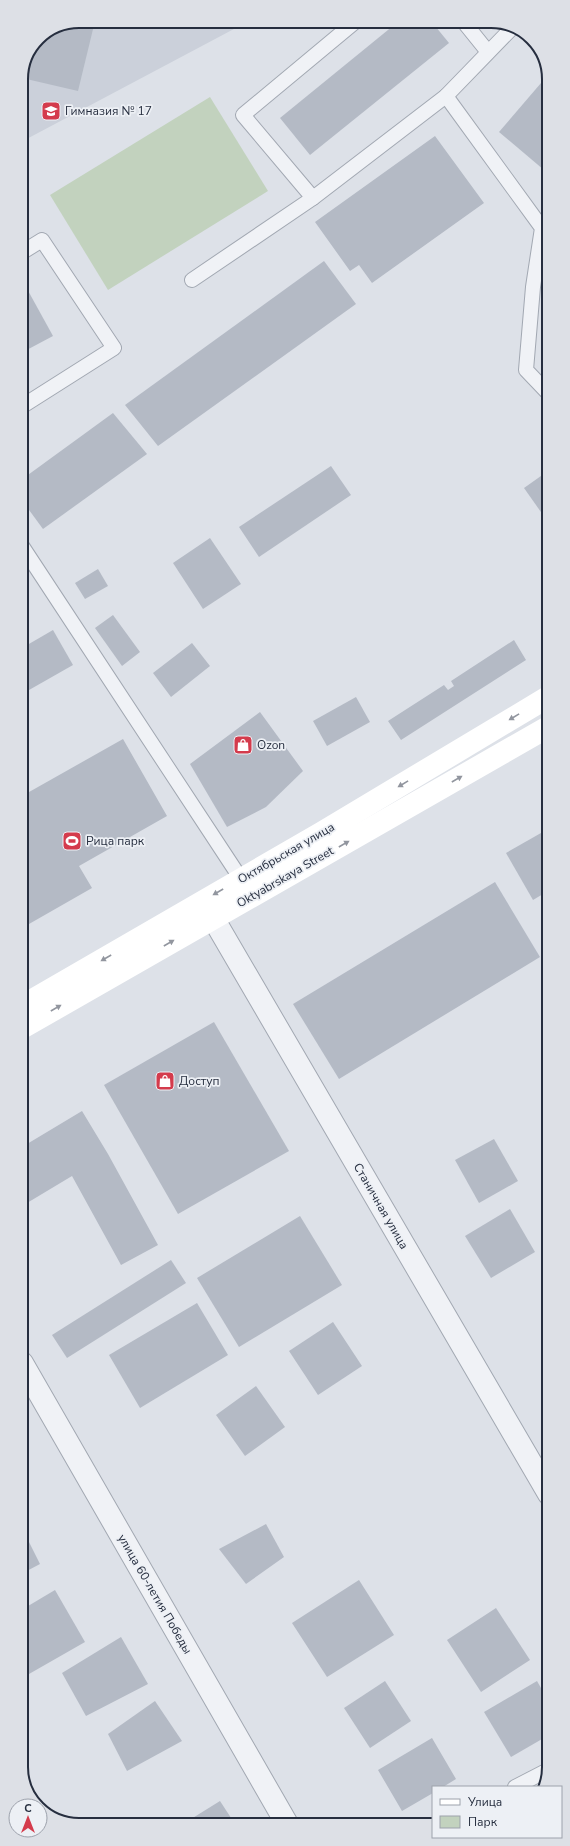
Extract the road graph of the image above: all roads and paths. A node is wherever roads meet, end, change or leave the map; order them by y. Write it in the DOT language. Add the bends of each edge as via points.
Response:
graph roads {
  1 [pos="348,28"];
  2 [pos="469,28"];
  3 [pos="508,32"];
  4 [pos="488,52"];
  5 [pos="446,96"];
  6 [pos="312,198"];
  7 [pos="542,228"];
  8 [pos="542,228"];
  9 [pos="28,249"];
  10 [pos="192,280"];
  11 [pos="542,387"];
  12 [pos="28,403"];
  13 [pos="28,555"];
  14 [pos="542,701"];
  15 [pos="542,730"];
  16 [pos="241,879"];
  17 [pos="213,918"];
  18 [pos="28,1003"];
  19 [pos="28,1025"];
  20 [pos="28,1373"];
  21 [pos="542,1482"];
  22 [pos="541,1773"];
  23 [pos="517,1786"];
  24 [pos="285,1818"];
  1 -- 6 [label="lane" via="244,115"];
  2 -- 4 [label="lane"];
  3 -- 4 [label="lane"];
  4 -- 5 [label="lane"];
  5 -- 6 [label="lane"];
  5 -- 7 [label="lane"];
  6 -- 10 [label="lane"];
  8 -- 11 [label="lane" via="533,287 526,370"];
  9 -- 12 [label="lane" via="42,240 114,348"];
  13 -- 16 [label="lane"];
  14 -- 16 [label="main road, Октябрьская улица, one-way"];
  17 -- 15 [label="main road, Oktyabrskaya Street, one-way"];
  16 -- 18 [label="main road, Октябрьская улица, one-way"];
  19 -- 17 [label="main road, Oktyabrskaya Street, one-way"];
  17 -- 21 [label="street, Станичная улица"];
  20 -- 24 [label="street, улица 60-летия Победы"];
  22 -- 23 [label="lane"];
}
